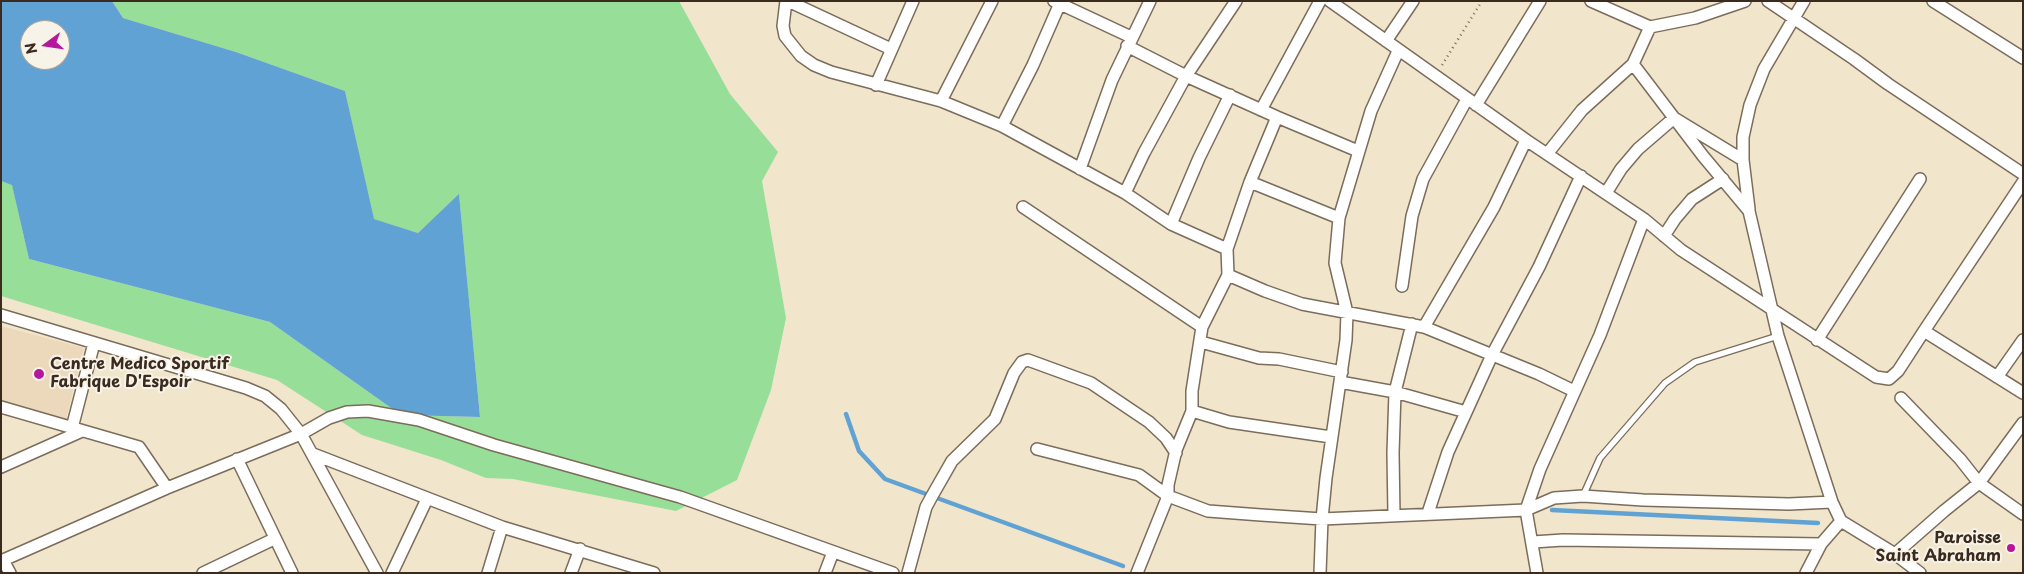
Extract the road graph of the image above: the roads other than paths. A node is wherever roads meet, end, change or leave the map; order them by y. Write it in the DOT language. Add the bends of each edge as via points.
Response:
graph roads {
  1 [pos="787,1"];
  2 [pos="913,1"];
  3 [pos="992,1"];
  4 [pos="1150,1"];
  5 [pos="1236,1"];
  6 [pos="1320,1"];
  7 [pos="1330,1"];
  8 [pos="1413,1"];
  9 [pos="1540,1"];
  10 [pos="1591,1"];
  11 [pos="1745,1"];
  12 [pos="1768,1"];
  13 [pos="1804,1"];
  14 [pos="1934,1"];
  15 [pos="1058,2"];
  16 [pos="1794,18"];
  17 [pos="1650,27"];
  18 [pos="1386,41"];
  19 [pos="1129,42"];
  20 [pos="891,49"];
  21 [pos="1398,51"];
  22 [pos="2023,58"];
  23 [pos="1633,64"];
  24 [pos="1186,76"];
  25 [pos="876,85"];
  26 [pos="1230,95"];
  27 [pos="941,101"];
  28 [pos="1472,102"];
  29 [pos="1261,110"];
  30 [pos="1277,118"];
  31 [pos="1674,118"];
  32 [pos="1002,126"];
  33 [pos="1526,140"];
  34 [pos="1358,151"];
  35 [pos="1547,154"];
  36 [pos="1743,160"];
  37 [pos="1080,170"];
  38 [pos="2023,174"];
  39 [pos="1581,176"];
  40 [pos="1723,179"];
  41 [pos="1920,179"];
  42 [pos="1250,182"];
  43 [pos="2023,182"];
  44 [pos="1126,193"];
  45 [pos="1606,193"];
  46 [pos="1023,207"];
  47 [pos="1749,211"];
  48 [pos="1339,218"];
  49 [pos="1644,219"];
  50 [pos="1171,224"];
  51 [pos="1664,236"];
  52 [pos="1227,249"];
  53 [pos="1228,275"];
  54 [pos="1402,286"];
  55 [pos="1773,312"];
  56 [pos="1347,313"];
  57 [pos="1,315"];
  58 [pos="1202,326"];
  59 [pos="1418,326"];
  60 [pos="1924,331"];
  61 [pos="1778,336"];
  62 [pos="1817,340"];
  63 [pos="2023,340"];
  64 [pos="1201,342"];
  65 [pos="94,343"];
  66 [pos="1492,355"];
  67 [pos="1341,377"];
  68 [pos="1997,377"];
  69 [pos="1574,391"];
  70 [pos="1395,392"];
  71 [pos="2023,393"];
  72 [pos="1901,398"];
  73 [pos="1,408"];
  74 [pos="1192,411"];
  75 [pos="1466,412"];
  76 [pos="2023,423"];
  77 [pos="77,430"];
  78 [pos="301,434"];
  79 [pos="1331,436"];
  80 [pos="1037,449"];
  81 [pos="1176,452"];
  82 [pos="312,454"];
  83 [pos="237,459"];
  84 [pos="1,466"];
  85 [pos="1979,484"];
  86 [pos="167,488"];
  87 [pos="1168,496"];
  88 [pos="1584,496"];
  89 [pos="427,499"];
  90 [pos="1832,502"];
  91 [pos="1526,510"];
  92 [pos="1428,513"];
  93 [pos="2023,514"];
  94 [pos="1394,515"];
  95 [pos="1322,518"];
  96 [pos="1841,521"];
  97 [pos="502,527"];
  98 [pos="274,539"];
  99 [pos="1533,542"];
  100 [pos="1821,544"];
  101 [pos="580,549"];
  102 [pos="833,552"];
  103 [pos="1895,554"];
  104 [pos="2,560"];
  105 [pos="10,573"];
  106 [pos="203,573"];
  107 [pos="292,573"];
  108 [pos="377,573"];
  109 [pos="392,573"];
  110 [pos="488,573"];
  111 [pos="571,573"];
  112 [pos="654,573"];
  113 [pos="825,573"];
  114 [pos="893,573"];
  115 [pos="908,573"];
  116 [pos="1137,573"];
  117 [pos="1320,573"];
  118 [pos="1537,573"];
  119 [pos="1806,573"];
  120 [pos="1920,573"];
  1 -- 20 [label="street"];
  1 -- 25 [label="street" via="783,26 785,36 801,56 830,72"];
  2 -- 20 [label="street"];
  3 -- 27 [label="street"];
  4 -- 19 [label="street"];
  5 -- 24 [label="street"];
  6 -- 29 [label="street"];
  7 -- 18 [label="street"];
  8 -- 18 [label="street"];
  9 -- 28 [label="street"];
  10 -- 17 [label="street"];
  11 -- 17 [label="street" via="1695,18"];
  12 -- 16 [label="street"];
  13 -- 16 [label="street"];
  14 -- 22 [label="street"];
  15 -- 19 [label="street"];
  15 -- 32 [label="street" via="1033,65"];
  16 -- 36 [label="street" via="1764,69 1750,105 1743,137"];
  16 -- 38 [label="street"];
  17 -- 23 [label="street"];
  18 -- 21 [label="street"];
  19 -- 24 [label="street"];
  19 -- 37 [label="street" via="1096,121"];
  20 -- 25 [label="street"];
  21 -- 28 [label="street"];
  21 -- 34 [label="street" via="1371,111"];
  23 -- 31 [label="street"];
  23 -- 35 [label="street" via="1582,110"];
  24 -- 26 [label="street"];
  24 -- 44 [label="street"];
  25 -- 27 [label="street"];
  26 -- 29 [label="street"];
  26 -- 50 [label="street"];
  27 -- 32 [label="street"];
  28 -- 33 [label="street"];
  28 -- 54 [label="street" via="1423,179 1412,216"];
  29 -- 30 [label="street"];
  30 -- 34 [label="street"];
  30 -- 42 [label="street"];
  31 -- 36 [label="street"];
  31 -- 40 [label="street"];
  31 -- 45 [label="street" via="1638,149"];
  32 -- 37 [label="street"];
  33 -- 35 [label="street"];
  33 -- 59 [label="street" via="1494,207"];
  34 -- 48 [label="street"];
  35 -- 39 [label="street"];
  36 -- 47 [label="street"];
  37 -- 44 [label="street"];
  39 -- 45 [label="street"];
  39 -- 66 [label="street" via="1539,267"];
  40 -- 47 [label="street"];
  40 -- 51 [label="street" via="1692,200"];
  41 -- 62 [label="street"];
  42 -- 48 [label="street"];
  42 -- 52 [label="street"];
  43 -- 60 [label="street"];
  44 -- 50 [label="street"];
  45 -- 49 [label="street"];
  46 -- 58 [label="street"];
  47 -- 55 [label="street"];
  48 -- 56 [label="street" via="1335,263"];
  49 -- 51 [label="street"];
  49 -- 69 [label="street" via="1600,335"];
  50 -- 52 [label="street"];
  51 -- 55 [label="street"];
  52 -- 53 [label="street"];
  53 -- 56 [label="street" via="1302,304"];
  53 -- 58 [label="street"];
  55 -- 61 [label="street"];
  55 -- 62 [label="street"];
  56 -- 59 [label="street"];
  56 -- 67 [label="street"];
  57 -- 65 [label="street"];
  58 -- 64 [label="street"];
  59 -- 66 [label="street"];
  59 -- 70 [label="street"];
  60 -- 62 [label="street" via="1898,371 1889,379 1876,377"];
  60 -- 68 [label="street"];
  61 -- 88 [label="lane" via="1695,362 1665,383 1600,458"];
  61 -- 90 [label="street"];
  63 -- 68 [label="street"];
  64 -- 67 [label="street"];
  64 -- 74 [label="street" via="1192,391"];
  65 -- 77 [label="street"];
  65 -- 78 [label="street" via="246,388 281,409"];
  66 -- 69 [label="street"];
  66 -- 75 [label="street"];
  67 -- 70 [label="street"];
  67 -- 79 [label="street"];
  68 -- 71 [label="street"];
  69 -- 91 [label="street"];
  70 -- 75 [label="street"];
  70 -- 94 [label="street"];
  72 -- 85 [label="street" via="1960,459"];
  73 -- 77 [label="street"];
  74 -- 79 [label="street" via="1229,422"];
  74 -- 81 [label="street"];
  75 -- 92 [label="street" via="1448,452"];
  76 -- 85 [label="street"];
  77 -- 84 [label="street"];
  77 -- 86 [label="street" via="139,447"];
  78 -- 82 [label="street"];
  78 -- 83 [label="street"];
  78 -- 102 [label="street" via="328,418 347,412 368,411 419,420 494,445 680,497"];
  79 -- 95 [label="street"];
  80 -- 87 [label="street" via="1140,475"];
  81 -- 87 [label="street"];
  81 -- 115 [label="street" via="1148,422 1091,383 1028,360 1022,362 1014,373 995,419 952,461 926,507"];
  82 -- 89 [label="street"];
  82 -- 108 [label="street"];
  83 -- 86 [label="street"];
  83 -- 98 [label="street"];
  85 -- 93 [label="street"];
  85 -- 103 [label="street"];
  86 -- 104 [label="street"];
  87 -- 95 [label="street" via="1208,511"];
  87 -- 116 [label="street"];
  88 -- 90 [label="street" via="1788,504"];
  88 -- 91 [label="street" via="1554,498"];
  89 -- 97 [label="street"];
  89 -- 109 [label="street"];
  90 -- 96 [label="street"];
  91 -- 92 [label="street"];
  91 -- 99 [label="street"];
  92 -- 94 [label="street"];
  94 -- 95 [label="street"];
  95 -- 117 [label="street"];
  96 -- 100 [label="street"];
  96 -- 103 [label="street"];
  97 -- 101 [label="street"];
  97 -- 110 [label="street"];
  98 -- 106 [label="street"];
  98 -- 107 [label="street"];
  99 -- 100 [label="street"];
  99 -- 118 [label="street"];
  100 -- 119 [label="street"];
  101 -- 111 [label="street"];
  101 -- 112 [label="street"];
  102 -- 113 [label="street"];
  102 -- 114 [label="street"];
  103 -- 120 [label="street"];
  104 -- 105 [label="street"];
}
